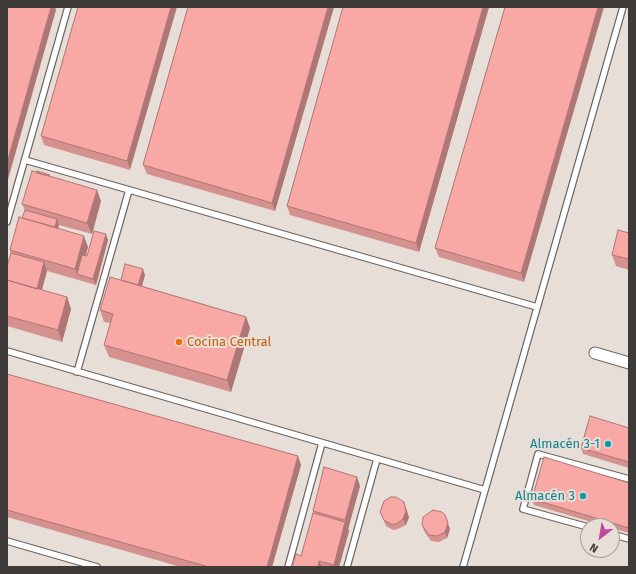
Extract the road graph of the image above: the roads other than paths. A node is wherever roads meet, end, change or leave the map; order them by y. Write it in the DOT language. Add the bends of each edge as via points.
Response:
graph roads {
  1 [pos="68,7"];
  2 [pos="623,7"];
  3 [pos="25,160"];
  4 [pos="129,190"];
  5 [pos="7,222"];
  6 [pos="537,307"];
  7 [pos="7,351"];
  8 [pos="595,353"];
  9 [pos="629,363"];
  10 [pos="77,372"];
  11 [pos="322,443"];
  12 [pos="377,459"];
  13 [pos="629,479"];
  14 [pos="485,490"];
  15 [pos="580,525"];
  16 [pos="7,541"];
  17 [pos="98,567"];
  18 [pos="288,567"];
  19 [pos="347,567"];
  20 [pos="463,567"];
  1 -- 3 [label="lane"];
  2 -- 6 [label="lane"];
  3 -- 4 [label="lane"];
  3 -- 5 [label="lane"];
  4 -- 6 [label="lane"];
  4 -- 10 [label="lane"];
  6 -- 14 [label="lane"];
  7 -- 10 [label="lane"];
  8 -- 9 [label="street"];
  10 -- 11 [label="lane"];
  11 -- 12 [label="lane"];
  11 -- 18 [label="lane"];
  12 -- 14 [label="lane"];
  12 -- 19 [label="lane"];
  13 -- 15 [label="lane" via="538,454 523,509"];
  14 -- 20 [label="lane"];
  16 -- 17 [label="lane"];
}
